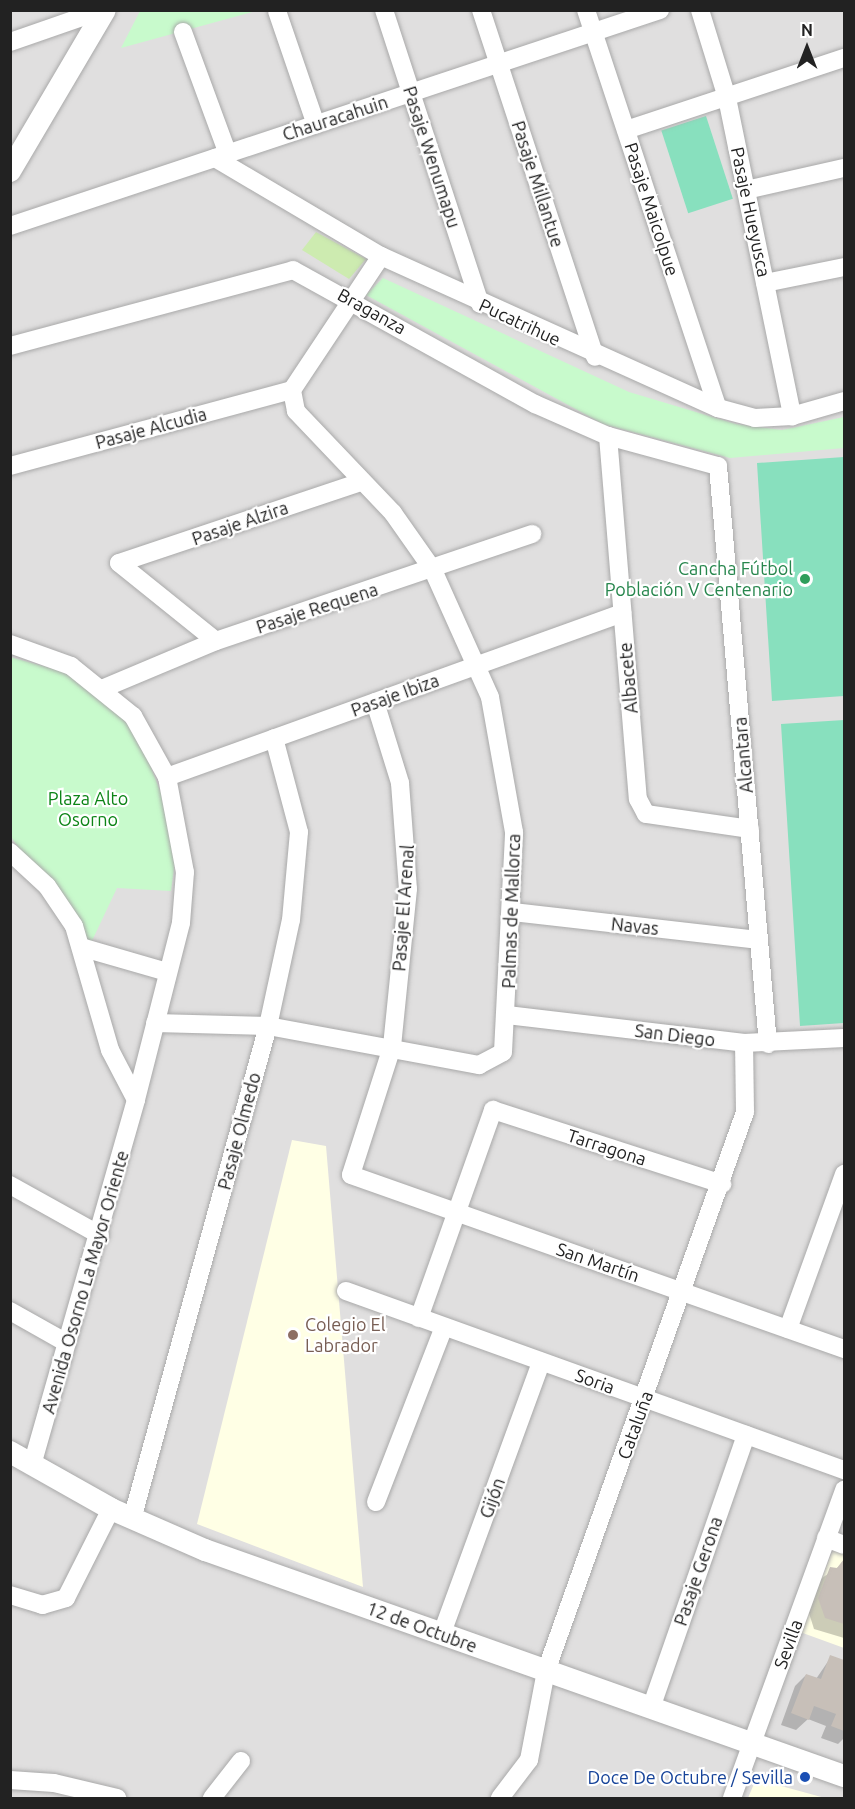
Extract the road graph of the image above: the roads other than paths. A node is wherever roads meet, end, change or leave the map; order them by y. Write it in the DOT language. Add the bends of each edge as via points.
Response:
graph roads {
  1 [pos="104,10"];
  2 [pos="277,10"];
  3 [pos="384,10"];
  4 [pos="481,10"];
  5 [pos="586,10"];
  6 [pos="660,10"];
  7 [pos="700,10"];
  8 [pos="183,32"];
  9 [pos="594,32"];
  10 [pos="10,42"];
  11 [pos="844,58"];
  12 [pos="499,64"];
  13 [pos="411,93"];
  14 [pos="727,98"];
  15 [pos="316,125"];
  16 [pos="626,130"];
  17 [pos="222,156"];
  18 [pos="844,168"];
  19 [pos="10,171"];
  20 [pos="746,190"];
  21 [pos="10,226"];
  22 [pos="381,256"];
  23 [pos="844,267"];
  24 [pos="765,283"];
  25 [pos="349,298"];
  26 [pos="480,304"];
  27 [pos="10,346"];
  28 [pos="595,357"];
  29 [pos="292,390"];
  30 [pos="844,401"];
  31 [pos="718,408"];
  32 [pos="792,416"];
  33 [pos="608,436"];
  34 [pos="10,466"];
  35 [pos="718,466"];
  36 [pos="361,482"];
  37 [pos="532,534"];
  38 [pos="433,570"];
  39 [pos="622,613"];
  40 [pos="216,641"];
  41 [pos="10,644"];
  42 [pos="479,664"];
  43 [pos="104,688"];
  44 [pos="375,702"];
  45 [pos="274,738"];
  46 [pos="167,777"];
  47 [pos="750,829"];
  48 [pos="10,852"];
  49 [pos="513,912"];
  50 [pos="757,940"];
  51 [pos="84,948"];
  52 [pos="167,972"];
  53 [pos="507,1015"];
  54 [pos="155,1023"];
  55 [pos="268,1026"];
  56 [pos="844,1038"];
  57 [pos="744,1043"];
  58 [pos="768,1044"];
  59 [pos="392,1047"];
  60 [pos="136,1100"];
  61 [pos="844,1174"];
  62 [pos="351,1175"];
  63 [pos="722,1184"];
  64 [pos="10,1185"];
  65 [pos="457,1212"];
  66 [pos="100,1235"];
  67 [pos="346,1291"];
  68 [pos="683,1292"];
  69 [pos="10,1311"];
  70 [pos="419,1318"];
  71 [pos="444,1327"];
  72 [pos="788,1329"];
  73 [pos="67,1343"];
  74 [pos="844,1349"];
  75 [pos="541,1362"];
  76 [pos="644,1398"];
  77 [pos="746,1435"];
  78 [pos="10,1452"];
  79 [pos="32,1464"];
  80 [pos="844,1470"];
  81 [pos="844,1490"];
  82 [pos="376,1502"];
  83 [pos="111,1509"];
  84 [pos="132,1519"];
  85 [pos="826,1538"];
  86 [pos="844,1545"];
  87 [pos="10,1595"];
  88 [pos="442,1633"];
  89 [pos="546,1671"];
  90 [pos="651,1708"];
  91 [pos="751,1746"];
  92 [pos="241,1761"];
  93 [pos="844,1776"];
  94 [pos="10,1780"];
  95 [pos="114,1798"];
  96 [pos="212,1798"];
  97 [pos="500,1798"];
  98 [pos="732,1798"];
  1 -- 10 [label="street"];
  1 -- 19 [label="street"];
  2 -- 15 [label="street"];
  3 -- 13 [label="street, Pasaje Wenumapu"];
  4 -- 12 [label="street, Pasaje Millantue"];
  5 -- 9 [label="street, Pasaje Maicolpue"];
  6 -- 9 [label="street, Chauracahuin"];
  7 -- 14 [label="street, Pasaje Hueyusca"];
  8 -- 17 [label="street"];
  9 -- 12 [label="street, Chauracahuin"];
  9 -- 16 [label="street, Pasaje Maicolpue"];
  11 -- 14 [label="street"];
  12 -- 13 [label="street, Chauracahuin"];
  12 -- 28 [label="street, Pasaje Millantue"];
  13 -- 15 [label="street, Chauracahuin"];
  13 -- 26 [label="street, Pasaje Wenumapu"];
  14 -- 16 [label="street"];
  14 -- 20 [label="street, Pasaje Hueyusca"];
  15 -- 17 [label="street, Chauracahuin"];
  16 -- 31 [label="street, Pasaje Maicolpue"];
  17 -- 21 [label="street, Chauracahuin"];
  17 -- 22 [label="street, Pucatrihue"];
  18 -- 20 [label="street"];
  20 -- 24 [label="street, Pasaje Hueyusca"];
  22 -- 25 [label="street"];
  22 -- 26 [label="street, Pucatrihue"];
  23 -- 24 [label="street"];
  24 -- 32 [label="street, Pasaje Hueyusca"];
  25 -- 27 [label="street, Braganza" via="302,274 283,271"];
  25 -- 29 [label="street"];
  25 -- 33 [label="street, Braganza" via="535,404"];
  26 -- 28 [label="street, Pucatrihue"];
  28 -- 31 [label="street, Pucatrihue"];
  29 -- 34 [label="street, Pasaje Alcudia"];
  29 -- 36 [label="street, Palmas de Mallorca" via="296,411"];
  30 -- 32 [label="street, Pucatrihue"];
  31 -- 32 [label="street, Pucatrihue" via="755,417"];
  33 -- 35 [label="street, Braganza"];
  33 -- 39 [label="street, Albacete"];
  35 -- 47 [label="street, Alcantara"];
  36 -- 38 [label="street, Palmas de Mallorca" via="393,513"];
  36 -- 40 [label="street, Pasaje Alzira" via="119,563"];
  37 -- 38 [label="street, Pasaje Requena"];
  38 -- 40 [label="street, Pasaje Requena"];
  38 -- 42 [label="street, Palmas de Mallorca"];
  39 -- 42 [label="street, Pasaje Ibiza"];
  39 -- 47 [label="street, Albacete" via="638,790 646,814"];
  40 -- 43 [label="street, Pasaje Requena"];
  41 -- 43 [label="street, Avenida Osorno La Mayor Oriente" via="71,666"];
  42 -- 44 [label="street, Pasaje Ibiza"];
  42 -- 49 [label="street, Palmas de Mallorca" via="511,798"];
  43 -- 46 [label="street, Avenida Osorno La Mayor Oriente" via="146,732"];
  44 -- 45 [label="street, Pasaje Ibiza"];
  44 -- 59 [label="street, Pasaje El Arenal" via="407,825 408,889"];
  45 -- 46 [label="street, Pasaje Ibiza"];
  45 -- 55 [label="street, Pasaje Olmedo" via="299,832 291,920"];
  46 -- 52 [label="street, Avenida Osorno La Mayor Oriente" via="185,872 181,922"];
  47 -- 50 [label="street, Alcantara"];
  48 -- 51 [label="street" via="52,893"];
  49 -- 50 [label="street, Navas"];
  49 -- 53 [label="street, Palmas de Mallorca"];
  50 -- 58 [label="street, Alcantara"];
  51 -- 52 [label="street"];
  51 -- 60 [label="street" via="110,1050"];
  52 -- 54 [label="street, Avenida Osorno La Mayor Oriente"];
  53 -- 57 [label="street, San Diego"];
  53 -- 59 [label="street, Palmas de Mallorca" via="503,1052 479,1065"];
  54 -- 55 [label="street, Palmas de Mallorca"];
  54 -- 60 [label="street, Avenida Osorno La Mayor Oriente"];
  55 -- 59 [label="street, Palmas de Mallorca"];
  55 -- 84 [label="street, Pasaje Olmedo"];
  56 -- 58 [label="street, San Diego"];
  57 -- 58 [label="street, San Diego"];
  57 -- 63 [label="street, Cataluña" via="745,1112"];
  59 -- 62 [label="street, Pasaje El Arenal"];
  60 -- 66 [label="street, Avenida Osorno La Mayor Oriente"];
  61 -- 72 [label="street"];
  62 -- 65 [label="street, San Martín"];
  63 -- 65 [label="street, Tarragona" via="493,1110"];
  63 -- 68 [label="street, Cataluña"];
  64 -- 66 [label="street"];
  65 -- 68 [label="street, San Martín"];
  65 -- 70 [label="street"];
  66 -- 73 [label="street, Avenida Osorno La Mayor Oriente"];
  67 -- 70 [label="street, Soria"];
  68 -- 72 [label="street, San Martín"];
  68 -- 76 [label="street, Cataluña"];
  69 -- 73 [label="street"];
  70 -- 71 [label="street, Soria"];
  71 -- 75 [label="street, Soria"];
  71 -- 82 [label="street"];
  72 -- 74 [label="street, San Martín"];
  73 -- 79 [label="street, Avenida Osorno La Mayor Oriente"];
  75 -- 76 [label="street, Soria"];
  75 -- 88 [label="street, Gijón"];
  76 -- 77 [label="street, Soria"];
  76 -- 89 [label="street, Cataluña"];
  77 -- 80 [label="street, Soria"];
  77 -- 90 [label="street, Pasaje Gerona"];
  78 -- 79 [label="street, 12 de Octubre"];
  79 -- 83 [label="street, 12 de Octubre"];
  81 -- 85 [label="street, Sevilla"];
  83 -- 84 [label="street, 12 de Octubre"];
  83 -- 87 [label="street" via="66,1598 42,1605"];
  84 -- 88 [label="street, 12 de Octubre"];
  85 -- 86 [label="street"];
  85 -- 91 [label="street, Sevilla"];
  88 -- 89 [label="street, 12 de Octubre"];
  89 -- 90 [label="street, 12 de Octubre"];
  89 -- 97 [label="street, Cataluña" via="529,1760"];
  90 -- 91 [label="street, 12 de Octubre"];
  91 -- 93 [label="street, 12 de Octubre"];
  91 -- 98 [label="street, Sevilla"];
  92 -- 96 [label="street"];
  94 -- 95 [label="street"];
}
